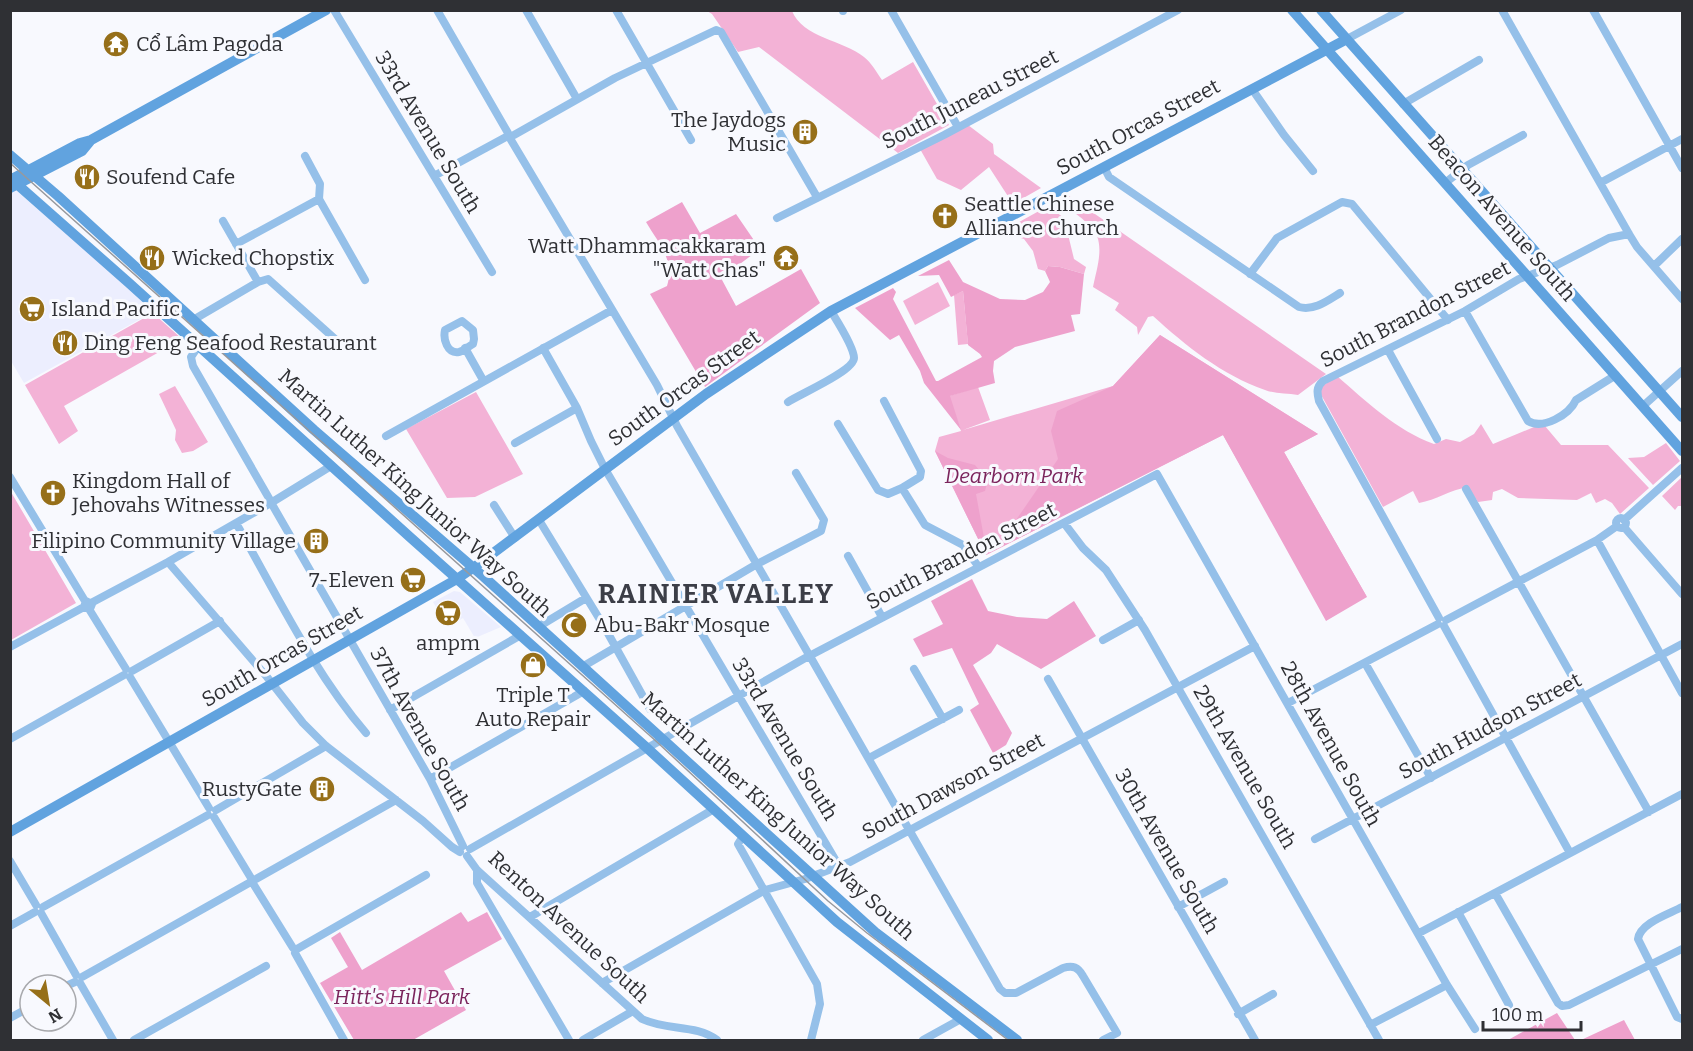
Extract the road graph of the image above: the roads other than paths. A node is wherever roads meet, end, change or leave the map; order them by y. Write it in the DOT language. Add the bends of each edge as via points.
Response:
graph roads {
  1 [pos="334,10"];
  2 [pos="437,10"];
  3 [pos="526,10"];
  4 [pos="616,10"];
  5 [pos="891,10"];
  6 [pos="1178,10"];
  7 [pos="1292,10"];
  8 [pos="1321,10"];
  9 [pos="1401,10"];
  10 [pos="1502,10"];
  11 [pos="1593,10"];
  12 [pos="323,11"];
  13 [pos="1347,39"];
  14 [pos="1327,50"];
  15 [pos="1479,60"];
  16 [pos="646,63"];
  17 [pos="1251,89"];
  18 [pos="577,99"];
  19 [pos="1403,104"];
  20 [pos="958,128"];
  21 [pos="1523,135"];
  22 [pos="510,136"];
  23 [pos="1683,139"];
  24 [pos="691,140"];
  25 [pos="1670,145"];
  26 [pos="10,155"];
  27 [pos="305,156"];
  28 [pos="1104,167"];
  29 [pos="1683,168"];
  30 [pos="1463,170"];
  31 [pos="1313,171"];
  32 [pos="32,173"];
  33 [pos="434,176"];
  34 [pos="12,182"];
  35 [pos="1445,183"];
  36 [pos="1600,183"];
  37 [pos="817,197"];
  38 [pos="319,199"];
  39 [pos="777,218"];
  40 [pos="223,221"];
  41 [pos="1629,234"];
  42 [pos="1683,239"];
  43 [pos="236,244"];
  44 [pos="1653,266"];
  45 [pos="1549,268"];
  46 [pos="492,272"];
  47 [pos="1250,274"];
  48 [pos="1527,276"];
  49 [pos="365,280"];
  50 [pos="258,282"];
  51 [pos="1340,293"];
  52 [pos="1683,299"];
  53 [pos="612,310"];
  54 [pos="831,311"];
  55 [pos="1465,311"];
  56 [pos="193,320"];
  57 [pos="1448,320"];
  58 [pos="335,339"];
  59 [pos="199,345"];
  60 [pos="465,348"];
  61 [pos="543,348"];
  62 [pos="1388,350"];
  63 [pos="1683,371"];
  64 [pos="1616,375"];
  65 [pos="483,380"];
  66 [pos="1660,392"];
  67 [pos="884,400"];
  68 [pos="788,402"];
  69 [pos="1643,406"];
  70 [pos="577,408"];
  71 [pos="1683,417"];
  72 [pos="674,418"];
  73 [pos="838,424"];
  74 [pos="386,436"];
  75 [pos="1437,439"];
  76 [pos="515,443"];
  77 [pos="1683,450"];
  78 [pos="331,466"];
  79 [pos="1683,468"];
  80 [pos="605,469"];
  81 [pos="796,473"];
  82 [pos="1157,474"];
  83 [pos="10,477"];
  84 [pos="902,488"];
  85 [pos="1466,489"];
  86 [pos="271,503"];
  87 [pos="494,505"];
  88 [pos="539,520"];
  89 [pos="236,523"];
  90 [pos="1064,523"];
  91 [pos="1622,524"];
  92 [pos="515,538"];
  93 [pos="1597,540"];
  94 [pos="848,555"];
  95 [pos="168,562"];
  96 [pos="757,564"];
  97 [pos="978,566"];
  98 [pos="474,568"];
  99 [pos="457,579"];
  100 [pos="1518,582"];
  101 [pos="1683,594"];
  102 [pos="586,598"];
  103 [pos="87,605"];
  104 [pos="685,606"];
  105 [pos="882,617"];
  106 [pos="1139,620"];
  107 [pos="220,621"];
  108 [pos="1442,622"];
  109 [pos="538,627"];
  110 [pos="520,635"];
  111 [pos="349,639"];
  112 [pos="1103,640"];
  113 [pos="1683,644"];
  114 [pos="615,646"];
  115 [pos="1255,646"];
  116 [pos="10,647"];
  117 [pos="810,656"];
  118 [pos="1661,656"];
  119 [pos="314,659"];
  120 [pos="1365,663"];
  121 [pos="582,667"];
  122 [pos="914,669"];
  123 [pos="128,673"];
  124 [pos="1048,679"];
  125 [pos="272,683"];
  126 [pos="1178,687"];
  127 [pos="584,691"];
  128 [pos="1683,693"];
  129 [pos="738,696"];
  130 [pos="1582,698"];
  131 [pos="1288,704"];
  132 [pos="650,709"];
  133 [pos="390,710"];
  134 [pos="959,710"];
  135 [pos="943,719"];
  136 [pos="366,733"];
  137 [pos="1081,737"];
  138 [pos="1506,738"];
  139 [pos="10,739"];
  140 [pos="662,740"];
  141 [pos="168,742"];
  142 [pos="326,746"];
  143 [pos="647,748"];
  144 [pos="869,758"];
  145 [pos="1431,778"];
  146 [pos="430,779"];
  147 [pos="1683,794"];
  148 [pos="396,800"];
  149 [pos="714,809"];
  150 [pos="1648,812"];
  151 [pos="212,813"];
  152 [pos="1353,819"];
  153 [pos="910,829"];
  154 [pos="10,832"];
  155 [pos="743,836"];
  156 [pos="1315,839"];
  157 [pos="465,851"];
  158 [pos="1570,853"];
  159 [pos="10,861"];
  160 [pos="839,866"];
  161 [pos="477,870"];
  162 [pos="426,875"];
  163 [pos="812,876"];
  164 [pos="253,881"];
  165 [pos="1224,882"];
  166 [pos="793,883"];
  167 [pos="765,890"];
  168 [pos="1494,893"];
  169 [pos="1178,907"];
  170 [pos="1683,907"];
  171 [pos="39,909"];
  172 [pos="1458,912"];
  173 [pos="530,917"];
  174 [pos="10,926"];
  175 [pos="1419,933"];
  176 [pos="1683,949"];
  177 [pos="295,950"];
  178 [pos="1650,965"];
  179 [pos="266,966"];
  180 [pos="75,973"];
  181 [pos="78,979"];
  182 [pos="602,983"];
  183 [pos="1447,985"];
  184 [pos="1273,994"];
  185 [pos="1509,1005"];
  186 [pos="633,1011"];
  187 [pos="1238,1014"];
  188 [pos="961,1019"];
  189 [pos="1682,1019"];
  190 [pos="1370,1025"];
  191 [pos="1475,1029"];
  192 [pos="113,1041"];
  193 [pos="134,1041"];
  194 [pos="344,1041"];
  195 [pos="569,1041"];
  196 [pos="583,1041"];
  197 [pos="717,1041"];
  198 [pos="811,1041"];
  199 [pos="923,1041"];
  200 [pos="988,1041"];
  201 [pos="1017,1041"];
  202 [pos="1103,1041"];
  203 [pos="1255,1041"];
  204 [pos="1379,1041"];
  1 -- 33 [label="street, 33rd Avenue South"];
  2 -- 22 [label="street"];
  3 -- 18 [label="street"];
  4 -- 16 [label="street"];
  5 -- 20 [label="street"];
  6 -- 20 [label="street, South Juneau Street"];
  7 -- 14 [label="main road, Beacon Avenue South"];
  8 -- 13 [label="main road, Beacon Avenue South"];
  9 -- 13 [label="street, South Orcas Street"];
  10 -- 36 [label="street"];
  11 -- 25 [label="street"];
  12 -- 32 [label="main road" via="91,140 82,151"];
  13 -- 14 [label="main road, South Orcas Street"];
  13 -- 19 [label="main road, Beacon Avenue South"];
  14 -- 17 [label="main road, South Orcas Street"];
  14 -- 35 [label="main road, Beacon Avenue South"];
  15 -- 19 [label="street"];
  16 -- 18 [label="street"];
  16 -- 24 [label="street"];
  16 -- 37 [label="street" via="716,30 721,32"];
  17 -- 28 [label="main road, South Orcas Street"];
  17 -- 31 [label="street"];
  18 -- 22 [label="street"];
  19 -- 30 [label="main road, Beacon Avenue South"];
  20 -- 37 [label="street, South Juneau Street"];
  21 -- 30 [label="street"];
  22 -- 33 [label="street"];
  22 -- 53 [label="street"];
  23 -- 25 [label="street"];
  25 -- 29 [label="street"];
  25 -- 36 [label="street"];
  26 -- 32 [label="main road, Martin Luther King Junior Way South"];
  27 -- 38 [label="street" via="320,184"];
  28 -- 47 [label="street" via="1110,177"];
  28 -- 54 [label="main road, South Orcas Street"];
  30 -- 35 [label="street"];
  30 -- 45 [label="main road, Beacon Avenue South"];
  32 -- 34 [label="main road"];
  32 -- 56 [label="main road, Martin Luther King Junior Way South"];
  33 -- 46 [label="street, 33rd Avenue South"];
  34 -- 59 [label="main road, Martin Luther King Junior Way South"];
  35 -- 48 [label="main road, Beacon Avenue South"];
  36 -- 41 [label="street"];
  37 -- 39 [label="street, South Juneau Street"];
  38 -- 43 [label="street"];
  38 -- 49 [label="street"];
  40 -- 43 [label="street"];
  41 -- 44 [label="street"];
  41 -- 45 [label="street, South Brandon Street" via="1609,237"];
  42 -- 44 [label="street"];
  43 -- 50 [label="street"];
  44 -- 52 [label="street"];
  45 -- 48 [label="street, South Brandon Street"];
  45 -- 66 [label="main road, Beacon Avenue South"];
  47 -- 51 [label="street" via="1299,308 1307,309"];
  47 -- 57 [label="street" via="1277,238 1348,202"];
  48 -- 55 [label="street, South Brandon Street"];
  48 -- 64 [label="main road, Beacon Avenue South"];
  50 -- 56 [label="street"];
  50 -- 58 [label="street" via="268,279"];
  53 -- 61 [label="street"];
  53 -- 72 [label="street"];
  54 -- 68 [label="street" via="852,350 853,362 842,373"];
  54 -- 72 [label="main road, South Orcas Street"];
  55 -- 57 [label="street, South Brandon Street"];
  55 -- 64 [label="street" via="1528,422 1542,425 1560,416 1576,400"];
  56 -- 98 [label="main road, Martin Luther King Junior Way South"];
  57 -- 62 [label="street, South Brandon Street"];
  59 -- 78 [label="main road, Martin Luther King Junior Way South"];
  59 -- 86 [label="street, 37th Avenue South" via="191,357 193,366"];
  60 -- 60 [label="street" via="474,339 471,326 462,321 445,330 444,341 450,350 458,352"];
  60 -- 65 [label="street"];
  61 -- 65 [label="street"];
  61 -- 70 [label="street, 33rd Avenue South"];
  62 -- 75 [label="street"];
  62 -- 108 [label="street, South Brandon Street" via="1323,381 1317,392"];
  63 -- 66 [label="street"];
  64 -- 69 [label="main road, Beacon Avenue South"];
  65 -- 74 [label="street"];
  66 -- 69 [label="street"];
  66 -- 71 [label="main road, Beacon Avenue South"];
  67 -- 84 [label="street" via="921,471 920,477"];
  69 -- 77 [label="main road, Beacon Avenue South"];
  70 -- 76 [label="street"];
  70 -- 80 [label="street, 33rd Avenue South"];
  72 -- 80 [label="main road, South Orcas Street"];
  72 -- 96 [label="street"];
  73 -- 84 [label="street" via="878,490 888,494"];
  78 -- 86 [label="street"];
  78 -- 99 [label="main road, Martin Luther King Junior Way South"];
  79 -- 91 [label="street"];
  80 -- 88 [label="main road, South Orcas Street"];
  80 -- 104 [label="street, 33rd Avenue South"];
  81 -- 96 [label="street" via="824,520 821,531"];
  82 -- 90 [label="street, South Brandon Street"];
  82 -- 115 [label="street, 28th Avenue South"];
  83 -- 103 [label="street"];
  84 -- 97 [label="street" via="925,525 963,545"];
  85 -- 100 [label="street"];
  86 -- 89 [label="street"];
  86 -- 111 [label="street, 37th Avenue South"];
  87 -- 92 [label="street"];
  88 -- 92 [label="main road, South Orcas Street"];
  88 -- 102 [label="street"];
  89 -- 95 [label="street"];
  89 -- 119 [label="street"];
  90 -- 97 [label="street, South Brandon Street"];
  90 -- 106 [label="street, 29th Avenue South" via="1106,570"];
  91 -- 93 [label="street"];
  91 -- 101 [label="street"];
  92 -- 98 [label="main road, South Orcas Street"];
  93 -- 100 [label="street"];
  93 -- 118 [label="street"];
  94 -- 105 [label="street"];
  95 -- 103 [label="street"];
  95 -- 107 [label="street, Renton Avenue South"];
  96 -- 104 [label="street"];
  96 -- 117 [label="street"];
  97 -- 105 [label="street, South Brandon Street"];
  98 -- 99 [label="main road, South Orcas Street"];
  98 -- 109 [label="main road, Martin Luther King Junior Way South"];
  99 -- 110 [label="main road, Martin Luther King Junior Way South"];
  99 -- 111 [label="main road, South Orcas Street"];
  100 -- 108 [label="street"];
  100 -- 130 [label="street"];
  102 -- 109 [label="street"];
  102 -- 114 [label="street"];
  103 -- 116 [label="street"];
  103 -- 123 [label="street"];
  104 -- 114 [label="street"];
  104 -- 129 [label="street, 33rd Avenue South"];
  105 -- 117 [label="street, South Brandon Street"];
  106 -- 112 [label="street"];
  106 -- 126 [label="street, 29th Avenue South"];
  107 -- 123 [label="street"];
  107 -- 125 [label="street, Renton Avenue South"];
  108 -- 120 [label="street"];
  108 -- 138 [label="street"];
  109 -- 121 [label="main road, Martin Luther King Junior Way South"];
  110 -- 127 [label="main road, Martin Luther King Junior Way South"];
  110 -- 133 [label="street"];
  111 -- 119 [label="main road, South Orcas Street"];
  111 -- 133 [label="street, 37th Avenue South"];
  113 -- 118 [label="street, South Hudson Street"];
  114 -- 121 [label="street"];
  114 -- 132 [label="street"];
  115 -- 126 [label="street, South Dawson Street"];
  115 -- 131 [label="street, 28th Avenue South"];
  117 -- 129 [label="street, South Brandon Street"];
  117 -- 144 [label="street"];
  118 -- 128 [label="street"];
  118 -- 130 [label="street, South Hudson Street"];
  119 -- 125 [label="main road, South Orcas Street"];
  119 -- 136 [label="street" via="344,708"];
  120 -- 131 [label="street"];
  120 -- 145 [label="street"];
  121 -- 140 [label="main road, Martin Luther King Junior Way South"];
  122 -- 135 [label="street"];
  123 -- 139 [label="street"];
  123 -- 141 [label="street"];
  124 -- 137 [label="street, 30th Avenue South"];
  125 -- 141 [label="main road, South Orcas Street"];
  125 -- 142 [label="street, Renton Avenue South"];
  126 -- 137 [label="street, South Dawson Street"];
  126 -- 190 [label="street, 29th Avenue South"];
  127 -- 143 [label="main road, Martin Luther King Junior Way South"];
  127 -- 146 [label="street"];
  129 -- 140 [label="street, South Brandon Street"];
  129 -- 160 [label="street, 33rd Avenue South"];
  130 -- 138 [label="street, South Hudson Street"];
  130 -- 150 [label="street"];
  131 -- 152 [label="street, 28th Avenue South"];
  133 -- 146 [label="street, 37th Avenue South"];
  134 -- 135 [label="street"];
  135 -- 144 [label="street"];
  137 -- 153 [label="street, South Dawson Street"];
  137 -- 169 [label="street, 30th Avenue South"];
  138 -- 145 [label="street, South Hudson Street"];
  138 -- 158 [label="street"];
  140 -- 143 [label="street, South Brandon Street"];
  140 -- 163 [label="main road, Martin Luther King Junior Way South"];
  141 -- 151 [label="street"];
  141 -- 154 [label="main road, South Orcas Street"];
  142 -- 148 [label="street, Renton Avenue South"];
  142 -- 151 [label="street"];
  143 -- 149 [label="main road, Martin Luther King Junior Way South"];
  143 -- 157 [label="street, South Brandon Street"];
  144 -- 153 [label="street"];
  145 -- 152 [label="street, South Hudson Street"];
  146 -- 157 [label="street, 37th Avenue South"];
  147 -- 150 [label="street"];
  148 -- 157 [label="street, Renton Avenue South"];
  148 -- 164 [label="street"];
  149 -- 155 [label="main road, Martin Luther King Junior Way South"];
  149 -- 173 [label="street"];
  150 -- 158 [label="street"];
  151 -- 164 [label="street"];
  151 -- 171 [label="street"];
  152 -- 156 [label="street, South Hudson Street"];
  152 -- 175 [label="street, 28th Avenue South"];
  153 -- 160 [label="street, South Dawson Street"];
  153 -- 202 [label="street" via="1000,989 1010,994 1071,966 1079,969 1117,1033"];
  155 -- 166 [label="main road, Martin Luther King Junior Way South"];
  155 -- 167 [label="street" via="738,844"];
  157 -- 161 [label="street, Renton Avenue South"];
  158 -- 168 [label="street"];
  159 -- 171 [label="street"];
  160 -- 163 [label="street, South Dawson Street"];
  161 -- 173 [label="street, Renton Avenue South"];
  161 -- 195 [label="street" via="477,883"];
  162 -- 177 [label="street"];
  163 -- 166 [label="street, South Dawson Street"];
  163 -- 201 [label="main road, Martin Luther King Junior Way South" via="875,932"];
  164 -- 177 [label="street"];
  164 -- 181 [label="street"];
  165 -- 169 [label="street"];
  166 -- 167 [label="street, South Dawson Street"];
  166 -- 188 [label="main road, Martin Luther King Junior Way South" via="851,934"];
  167 -- 182 [label="street, South Dawson Street"];
  167 -- 198 [label="street" via="817,984 820,1004"];
  168 -- 172 [label="street"];
  168 -- 178 [label="street" via="1562,1006"];
  169 -- 187 [label="street, 30th Avenue South"];
  170 -- 178 [label="street" via="1645,927 1638,935"];
  171 -- 174 [label="street"];
  171 -- 180 [label="street"];
  172 -- 175 [label="street"];
  172 -- 185 [label="street"];
  173 -- 182 [label="street, Renton Avenue South"];
  175 -- 183 [label="street, 28th Avenue South"];
  176 -- 178 [label="street"];
  177 -- 194 [label="street"];
  178 -- 189 [label="street" via="1677,1017"];
  179 -- 193 [label="street"];
  181 -- 192 [label="street"];
  182 -- 186 [label="street, Renton Avenue South"];
  183 -- 190 [label="street"];
  183 -- 191 [label="street, 28th Avenue South"];
  184 -- 187 [label="street"];
  186 -- 196 [label="street"];
  186 -- 197 [label="street, Renton Avenue South" via="648,1022 702,1031"];
  187 -- 203 [label="street, 30th Avenue South"];
  188 -- 199 [label="street"];
  188 -- 200 [label="main road, Martin Luther King Junior Way South"];
  190 -- 204 [label="street, 29th Avenue South"];
}
